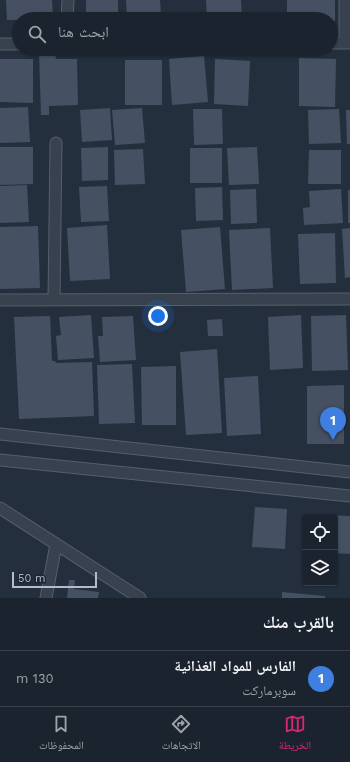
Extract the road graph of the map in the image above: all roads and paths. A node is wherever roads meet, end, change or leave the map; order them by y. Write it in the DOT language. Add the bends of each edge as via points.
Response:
graph roads {
  1 [pos="68,0"];
  2 [pos="345,0"];
  3 [pos="67,12"];
  4 [pos="348,43"];
  5 [pos="0,44"];
  6 [pos="12,44"];
  7 [pos="56,143"];
  8 [pos="350,299"];
  9 [pos="0,300"];
  10 [pos="54,300"];
  11 [pos="0,434"];
  12 [pos="0,460"];
  13 [pos="350,472"];
  14 [pos="350,496"];
  15 [pos="0,508"];
  16 [pos="56,544"];
  17 [pos="46,598"];
  18 [pos="140,598"];
  1 -- 3 [label="street"];
  2 -- 4 [label="street"];
  5 -- 6 [label="street"];
  7 -- 10 [label="street"];
  8 -- 10 [label="street"];
  9 -- 10 [label="street"];
  11 -- 13 [label="street"];
  12 -- 14 [label="street"];
  15 -- 16 [label="street"];
  16 -- 17 [label="street"];
  16 -- 18 [label="street"];
}
